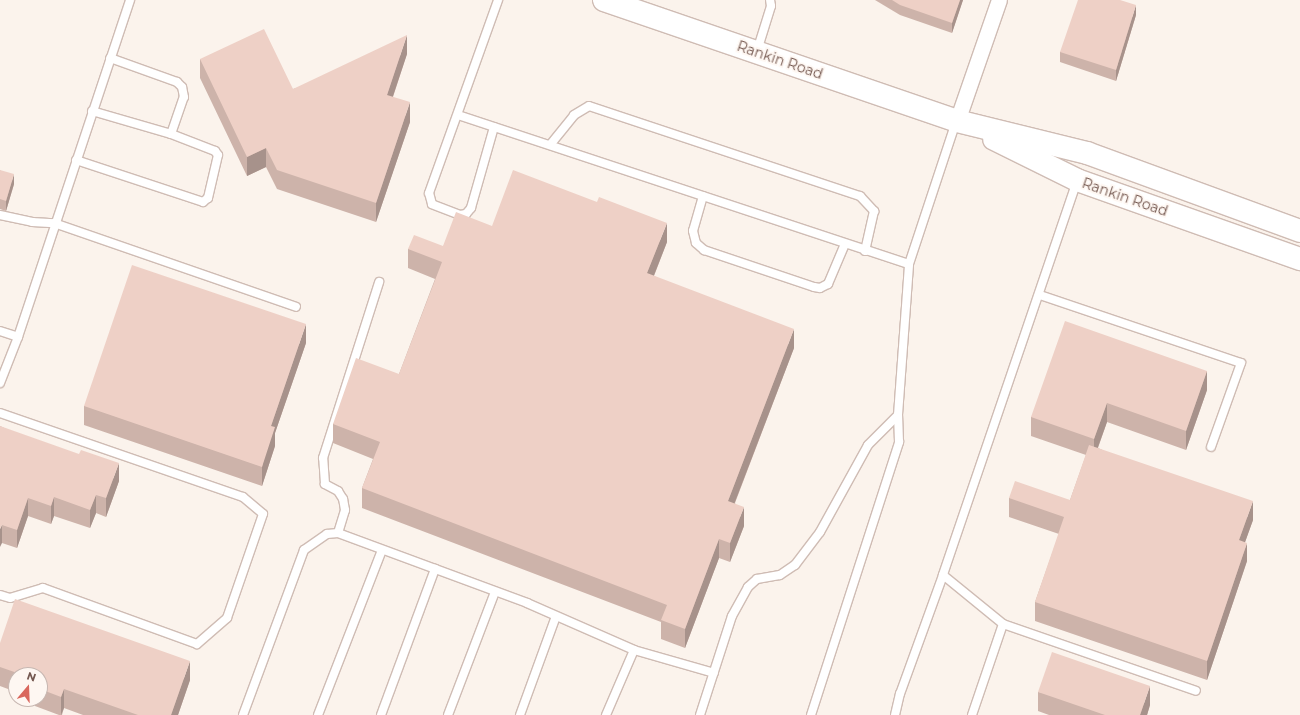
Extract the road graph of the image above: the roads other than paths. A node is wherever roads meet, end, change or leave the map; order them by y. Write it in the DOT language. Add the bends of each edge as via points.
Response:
graph roads {
  1 [pos="130,0"];
  2 [pos="498,0"];
  3 [pos="604,0"];
  4 [pos="770,0"];
  5 [pos="999,0"];
  6 [pos="756,52"];
  7 [pos="110,58"];
  8 [pos="92,111"];
  9 [pos="458,115"];
  10 [pos="957,121"];
  11 [pos="494,127"];
  12 [pos="171,134"];
  13 [pos="550,145"];
  14 [pos="76,160"];
  15 [pos="1077,180"];
  16 [pos="703,196"];
  17 [pos="0,215"];
  18 [pos="54,223"];
  19 [pos="1300,231"];
  20 [pos="845,244"];
  21 [pos="865,251"];
  22 [pos="1300,259"];
  23 [pos="908,264"];
  24 [pos="379,282"];
  25 [pos="1040,295"];
  26 [pos="296,307"];
  27 [pos="0,331"];
  28 [pos="18,337"];
  29 [pos="0,383"];
  30 [pos="0,413"];
  31 [pos="898,415"];
  32 [pos="1211,447"];
  33 [pos="338,533"];
  34 [pos="382,550"];
  35 [pos="435,569"];
  36 [pos="943,575"];
  37 [pos="495,592"];
  38 [pos="0,595"];
  39 [pos="556,616"];
  40 [pos="1003,624"];
  41 [pos="634,650"];
  42 [pos="714,673"];
  43 [pos="1196,691"];
  44 [pos="243,715"];
  45 [pos="318,715"];
  46 [pos="382,715"];
  47 [pos="448,715"];
  48 [pos="520,715"];
  49 [pos="606,715"];
  50 [pos="700,715"];
  51 [pos="811,715"];
  52 [pos="895,715"];
  53 [pos="972,715"];
  1 -- 7 [label="lane"];
  2 -- 9 [label="lane"];
  3 -- 6 [label="main road, Rankin Road"];
  4 -- 6 [label="lane" via="771,6"];
  5 -- 10 [label="street"];
  6 -- 10 [label="main road, Rankin Road"];
  7 -- 8 [label="lane"];
  7 -- 12 [label="lane" via="178,82 184,97"];
  8 -- 12 [label="lane"];
  8 -- 14 [label="lane"];
  9 -- 11 [label="lane"];
  9 -- 11 [label="lane" via="429,199 432,204 460,215 466,214 471,208"];
  10 -- 15 [label="main road, Rankin Road"];
  10 -- 19 [label="main road, Rankin Road" via="1087,153"];
  10 -- 23 [label="lane"];
  11 -- 13 [label="lane"];
  12 -- 14 [label="lane" via="215,151 218,155 208,198 203,202"];
  13 -- 16 [label="lane"];
  13 -- 21 [label="lane" via="574,115 589,106 860,196 874,211"];
  14 -- 18 [label="lane"];
  15 -- 22 [label="main road, Rankin Road"];
  15 -- 25 [label="lane"];
  16 -- 20 [label="lane"];
  16 -- 20 [label="lane" via="693,231 696,243 704,250 820,288 828,284"];
  17 -- 18 [label="lane" via="32,222"];
  18 -- 26 [label="lane"];
  18 -- 28 [label="lane"];
  20 -- 21 [label="lane"];
  21 -- 23 [label="lane"];
  23 -- 31 [label="lane"];
  24 -- 33 [label="lane" via="322,458 325,484 338,491 343,499 345,510"];
  25 -- 32 [label="lane" via="1241,363"];
  25 -- 36 [label="lane"];
  27 -- 28 [label="lane"];
  28 -- 29 [label="lane"];
  30 -- 38 [label="lane" via="243,497 263,514 226,618 197,644 43,588 10,598"];
  31 -- 42 [label="lane" via="868,445 820,532 795,565 780,575 757,579 748,587 732,616"];
  31 -- 51 [label="lane" via="899,442"];
  33 -- 34 [label="lane"];
  33 -- 44 [label="lane" via="327,534 304,550"];
  34 -- 35 [label="lane"];
  34 -- 45 [label="lane"];
  35 -- 37 [label="lane"];
  35 -- 46 [label="lane"];
  36 -- 40 [label="lane"];
  36 -- 52 [label="lane" via="900,694"];
  37 -- 39 [label="lane"];
  37 -- 47 [label="lane"];
  39 -- 41 [label="lane"];
  39 -- 48 [label="lane"];
  40 -- 43 [label="lane"];
  40 -- 53 [label="lane"];
  41 -- 42 [label="lane"];
  41 -- 49 [label="lane"];
  42 -- 50 [label="lane"];
}
